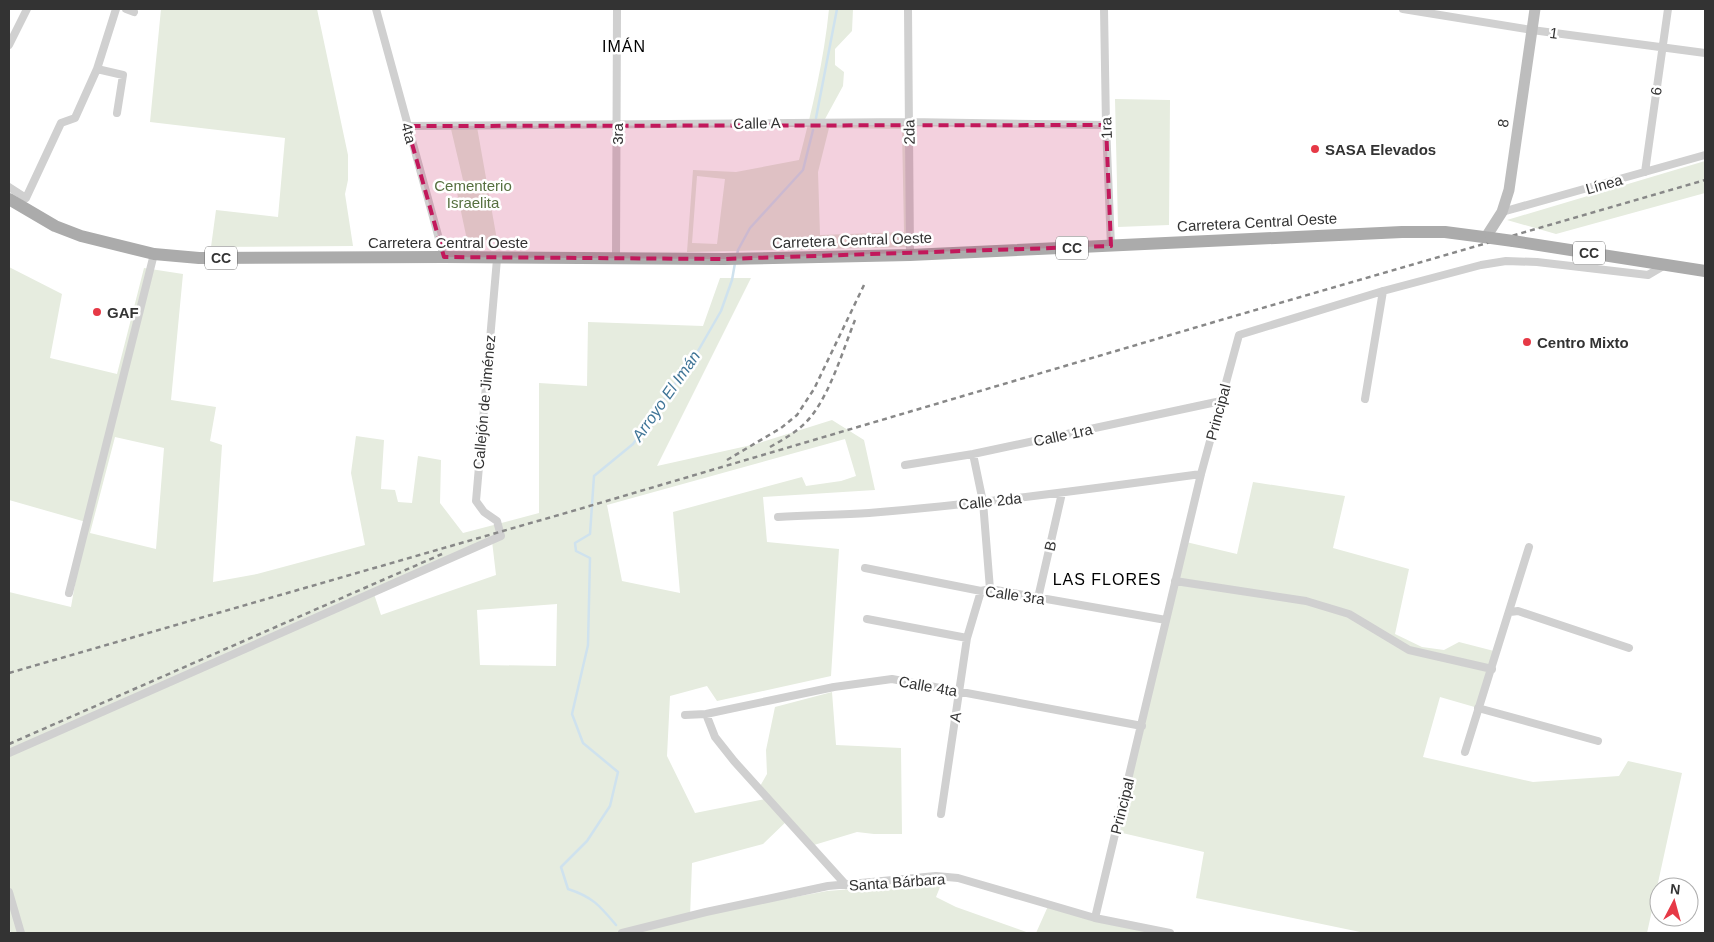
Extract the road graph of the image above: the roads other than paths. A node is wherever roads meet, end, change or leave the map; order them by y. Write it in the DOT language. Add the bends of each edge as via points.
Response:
graph roads {
  1 [pos="27,9"];
  2 [pos="116,9"];
  3 [pos="126,9"];
  4 [pos="376,9"];
  5 [pos="617,9"];
  6 [pos="908,9"];
  7 [pos="1104,9"];
  8 [pos="1403,9"];
  9 [pos="1535,9"];
  10 [pos="1668,9"];
  11 [pos="134,12"];
  12 [pos="1532,30"];
  13 [pos="9,45"];
  14 [pos="1662,48"];
  15 [pos="1705,53"];
  16 [pos="97,69"];
  17 [pos="116,113"];
  18 [pos="909,122"];
  19 [pos="1106,124"];
  20 [pos="617,125"];
  21 [pos="407,126"];
  22 [pos="1705,155"];
  23 [pos="1645,172"];
  24 [pos="9,187"];
  25 [pos="9,199"];
  26 [pos="1502,212"];
  27 [pos="1488,238"];
  28 [pos="1111,246"];
  29 [pos="154,254"];
  30 [pos="910,255"];
  31 [pos="444,257"];
  32 [pos="497,259"];
  33 [pos="616,259"];
  34 [pos="1666,265"];
  35 [pos="1705,271"];
  36 [pos="1383,291"];
  37 [pos="1365,399"];
  38 [pos="1221,402"];
  39 [pos="973,454"];
  40 [pos="905,465"];
  41 [pos="1201,474"];
  42 [pos="1062,494"];
  43 [pos="983,502"];
  44 [pos="778,517"];
  45 [pos="1529,547"];
  46 [pos="865,568"];
  47 [pos="1175,580"];
  48 [pos="990,588"];
  49 [pos="981,591"];
  50 [pos="69,593"];
  51 [pos="1038,598"];
  52 [pos="1510,612"];
  53 [pos="867,619"];
  54 [pos="1166,620"];
  55 [pos="967,638"];
  56 [pos="1629,648"];
  57 [pos="1492,669"];
  58 [pos="959,691"];
  59 [pos="1478,708"];
  60 [pos="706,714"];
  61 [pos="685,715"];
  62 [pos="1142,726"];
  63 [pos="1598,741"];
  64 [pos="1465,752"];
  65 [pos="9,753"];
  66 [pos="941,814"];
  67 [pos="846,885"];
  68 [pos="9,892"];
  69 [pos="1095,918"];
  70 [pos="21,933"];
  71 [pos="622,933"];
  72 [pos="1170,933"];
  1 -- 13 [label="street"];
  2 -- 16 [label="street"];
  3 -- 11 [label="street"];
  4 -- 21 [label="street, 4ta"];
  5 -- 20 [label="street, 3ra"];
  6 -- 18 [label="street, 2da"];
  7 -- 19 [label="street, 1ra"];
  8 -- 12 [label="street, 1"];
  9 -- 12 [label="street, 8"];
  10 -- 14 [label="street, 6"];
  12 -- 14 [label="street, 1"];
  12 -- 26 [label="street, 8" via="1509,190"];
  14 -- 15 [label="street, 1"];
  14 -- 23 [label="street, 6"];
  16 -- 17 [label="street" via="123,75"];
  16 -- 24 [label="street" via="75,118 61,123 26,198"];
  18 -- 19 [label="street, Calle A"];
  18 -- 20 [label="street, Calle A"];
  18 -- 30 [label="street, 2da"];
  19 -- 28 [label="street, 1ra"];
  20 -- 21 [label="street, Calle A"];
  20 -- 33 [label="street, 3ra"];
  21 -- 31 [label="street, 4ta"];
  22 -- 23 [label="street, Línea"];
  23 -- 26 [label="street, Línea"];
  25 -- 29 [label="main road, Carretera Central Oeste / CC" via="56,226 81,236"];
  26 -- 27 [label="street, 8"];
  27 -- 28 [label="main road, Carretera Central Oeste / CC" via="1444,232 1412,232"];
  27 -- 34 [label="main road, Carretera Central Oeste / CC, bridge"];
  28 -- 30 [label="main road, Carretera Central Oeste / CC"];
  29 -- 31 [label="main road, Carretera Central Oeste / CC" via="215,258"];
  29 -- 50 [label="street"];
  30 -- 33 [label="main road, Carretera Central Oeste / CC"];
  31 -- 32 [label="main road, Carretera Central Oeste / CC"];
  32 -- 33 [label="main road, Carretera Central Oeste / CC"];
  32 -- 65 [label="street, Callejón de Jiménez" via="476,501 497,521 501,536"];
  34 -- 35 [label="main road, Carretera Central Oeste / CC"];
  34 -- 36 [label="street, Principal" via="1648,275 1506,261"];
  36 -- 37 [label="street"];
  36 -- 38 [label="street, Principal" via="1239,335"];
  38 -- 39 [label="street, Calle 1ra"];
  38 -- 41 [label="street, Principal"];
  39 -- 40 [label="street, Calle 1ra"];
  39 -- 43 [label="street"];
  41 -- 42 [label="street, Calle 2da"];
  41 -- 47 [label="street, Principal"];
  42 -- 43 [label="street, Calle 2da"];
  42 -- 51 [label="street, B"];
  43 -- 44 [label="street, Calle 2da"];
  43 -- 48 [label="street"];
  45 -- 52 [label="street"];
  46 -- 49 [label="street, Calle 3ra"];
  47 -- 54 [label="street, Principal"];
  47 -- 57 [label="street" via="1306,601 1350,614 1409,650"];
  48 -- 49 [label="street, Calle 3ra"];
  48 -- 51 [label="street, Calle 3ra"];
  49 -- 55 [label="street, A"];
  51 -- 54 [label="street, Calle 3ra"];
  52 -- 56 [label="street" via="1518,611"];
  52 -- 57 [label="street"];
  53 -- 55 [label="street"];
  54 -- 62 [label="street, Principal"];
  55 -- 58 [label="street, A"];
  57 -- 59 [label="street"];
  58 -- 60 [label="street, Calle 4ta" via="892,680 834,687"];
  58 -- 62 [label="street, Calle 4ta"];
  58 -- 66 [label="street, A"];
  59 -- 63 [label="street"];
  59 -- 64 [label="street"];
  60 -- 61 [label="street, Calle 4ta"];
  60 -- 67 [label="street" via="715,737 734,761"];
  62 -- 69 [label="street, Principal"];
  67 -- 69 [label="street, Santa Bárbara" via="936,876 958,878"];
  67 -- 71 [label="street, Santa Bárbara" via="706,912"];
  68 -- 70 [label="street"];
  69 -- 72 [label="street, Santa Bárbara"];
}
